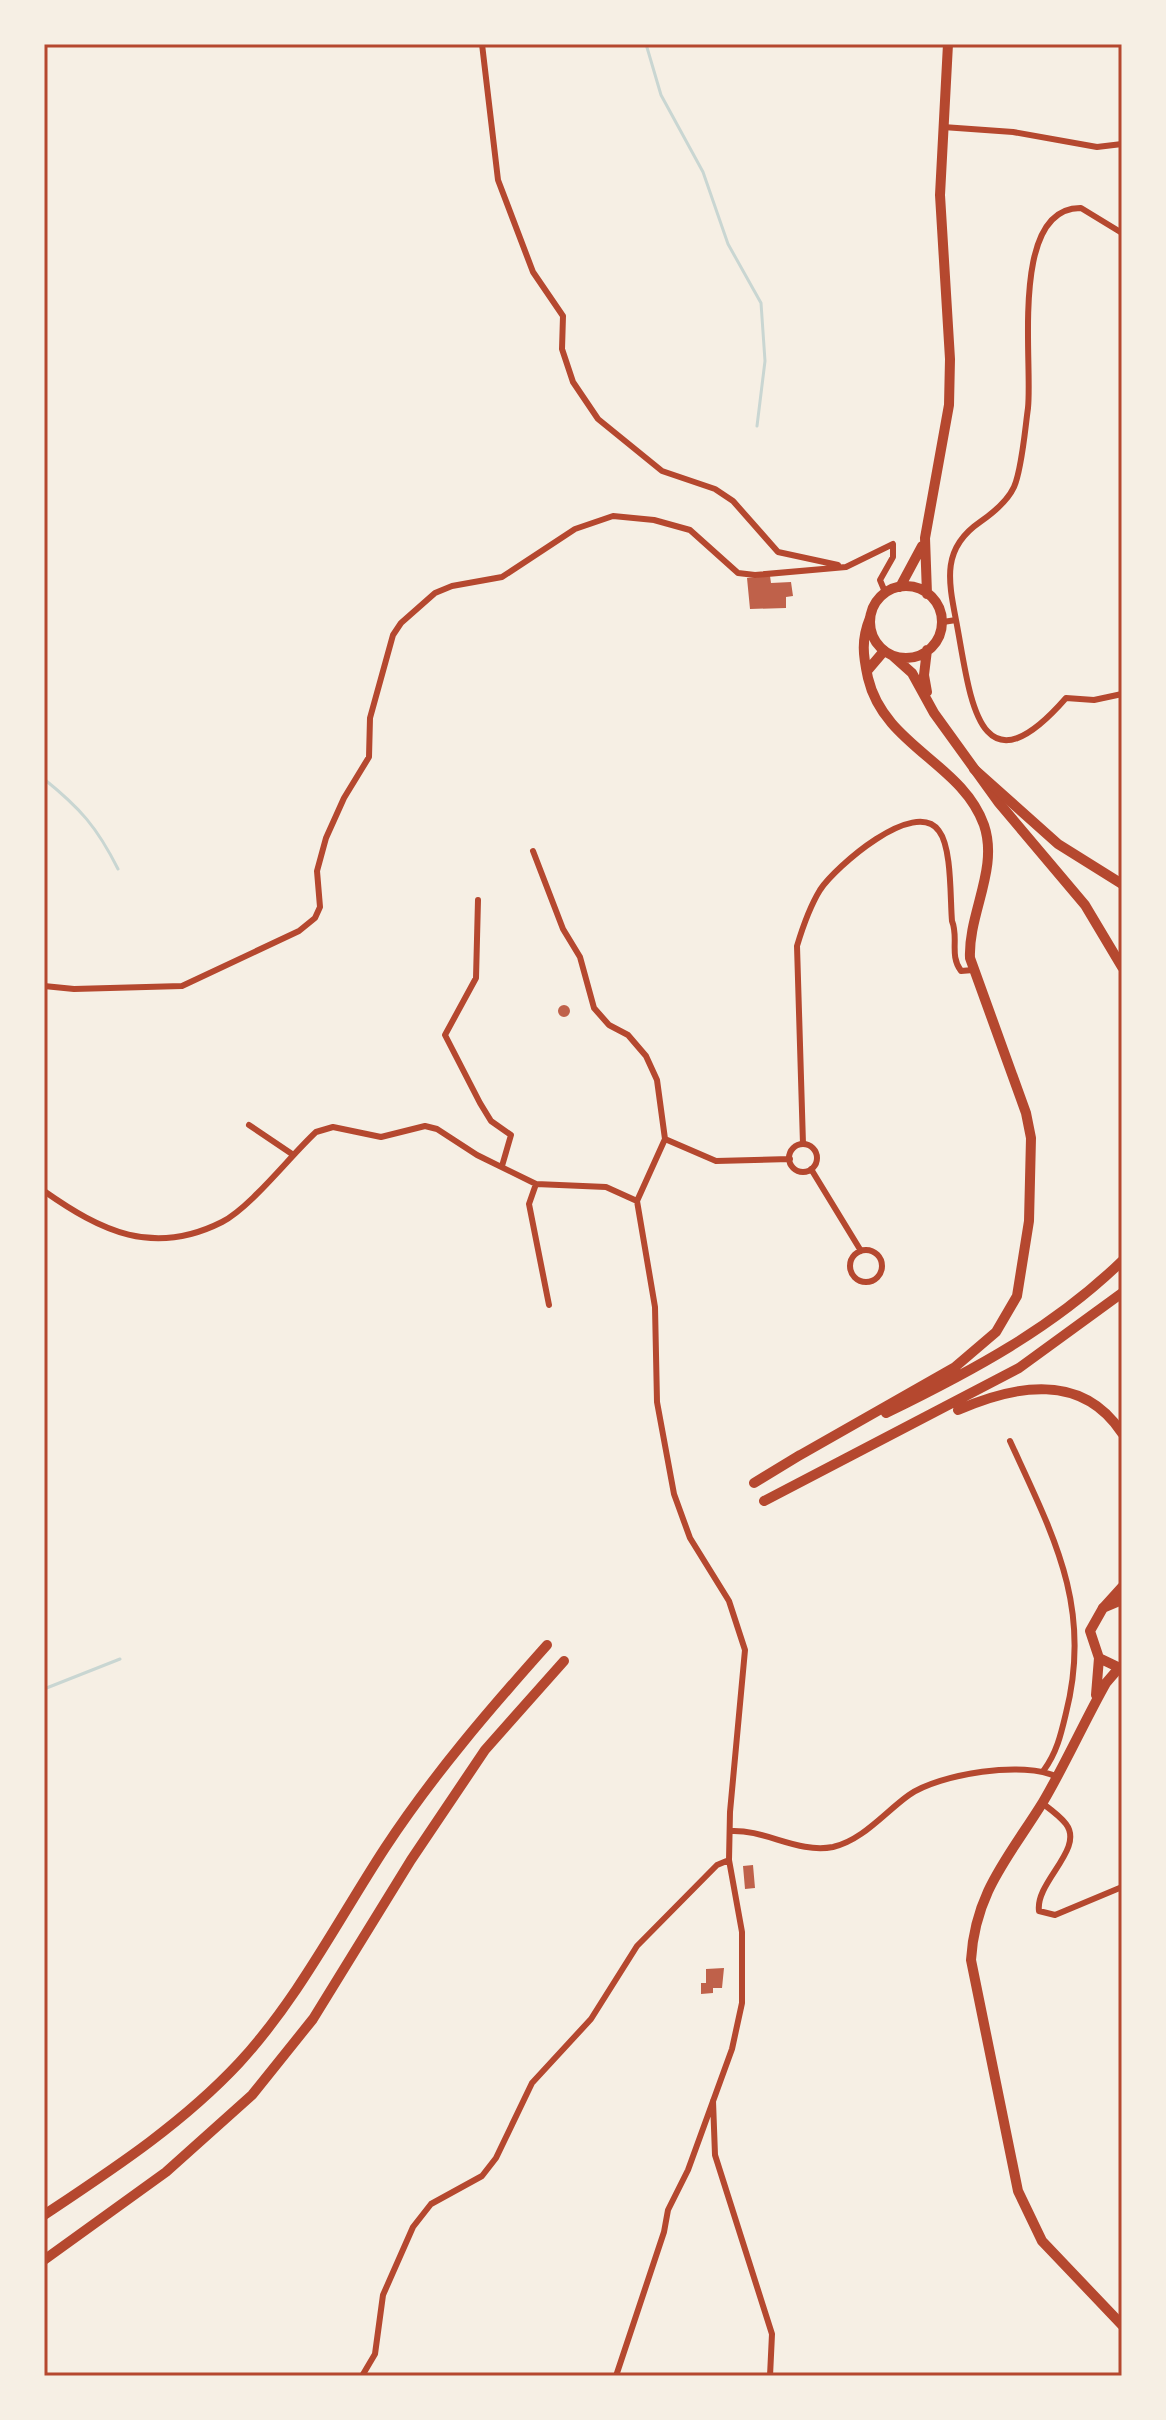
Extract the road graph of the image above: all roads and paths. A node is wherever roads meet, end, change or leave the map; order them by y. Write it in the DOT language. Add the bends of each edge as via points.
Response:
graph roads {
  1 [pos="482,44"];
  2 [pos="940,44"];
  3 [pos="948,44"];
  4 [pos="945,88"];
  5 [pos="942,126"];
  6 [pos="1122,144"];
  7 [pos="1122,233"];
  8 [pos="925,538"];
  9 [pos="846,567"];
  10 [pos="900,587"];
  11 [pos="885,592"];
  12 [pos="927,594"];
  13 [pos="870,618"];
  14 [pos="956,620"];
  15 [pos="943,622"];
  16 [pos="927,650"];
  17 [pos="888,653"];
  18 [pos="867,671"];
  19 [pos="1122,694"];
  20 [pos="927,698"];
  21 [pos="974,769"];
  22 [pos="533,851"];
  23 [pos="1122,884"];
  24 [pos="478,900"];
  25 [pos="1122,967"];
  26 [pos="973,970"];
  27 [pos="44,986"];
  28 [pos="249,1125"];
  29 [pos="665,1139"];
  30 [pos="803,1144"];
  31 [pos="292,1154"];
  32 [pos="790,1159"];
  33 [pos="502,1166"];
  34 [pos="811,1169"];
  35 [pos="536,1184"];
  36 [pos="44,1191"];
  37 [pos="637,1201"];
  38 [pos="861,1251"];
  39 [pos="1122,1261"];
  40 [pos="1122,1293"];
  41 [pos="549,1305"];
  42 [pos="1122,1433"];
  43 [pos="1010,1441"];
  44 [pos="860,1451"];
  45 [pos="795,1458"];
  46 [pos="754,1483"];
  47 [pos="764,1501"];
  48 [pos="1122,1587"];
  49 [pos="1122,1600"];
  50 [pos="1103,1608"];
  51 [pos="547,1645"];
  52 [pos="1099,1658"];
  53 [pos="564,1661"];
  54 [pos="1120,1669"];
  55 [pos="1096,1701"];
  56 [pos="1044,1770"];
  57 [pos="1057,1777"];
  58 [pos="1042,1803"];
  59 [pos="730,1831"];
  60 [pos="729,1860"];
  61 [pos="1122,1887"];
  62 [pos="713,2097"];
  63 [pos="44,2215"];
  64 [pos="44,2260"];
  65 [pos="1122,2325"];
  66 [pos="362,2376"];
  67 [pos="616,2376"];
  68 [pos="770,2376"];
  1 -- 9 [label="street" via="498,180 533,272 563,316 562,349 573,382 598,419 662,471 715,489 733,501 778,552"];
  2 -- 4 [label="highway"];
  3 -- 4 [label="highway"];
  4 -- 5 [label="highway"];
  5 -- 6 [label="street" via="1097,147"];
  5 -- 8 [label="highway" via="949,405"];
  7 -- 14 [label="street" via="1073,207 1055,214 1041,232 1028,303 1028,406 1014,487 996,511 956,543 950,563"];
  8 -- 10 [label="highway"];
  8 -- 12 [label="highway"];
  9 -- 11 [label="street" via="893,544 893,557 880,580"];
  9 -- 27 [label="street" via="738,573 690,530 613,516 575,529 502,577 435,593 393,635 370,718 369,757 344,798 317,871 320,907 315,918 299,931 182,986"];
  10 -- 11 [label="highway"];
  10 -- 12 [label="highway"];
  11 -- 13 [label="highway"];
  12 -- 15 [label="highway" via="940,607"];
  13 -- 17 [label="highway" via="876,643"];
  13 -- 18 [label="highway" via="862,654"];
  14 -- 15 [label="street"];
  14 -- 19 [label="street" via="973,707 983,730 1003,740 1041,727 1066,698"];
  15 -- 16 [label="highway"];
  16 -- 17 [label="highway" via="905,658"];
  16 -- 20 [label="highway"];
  17 -- 18 [label="highway"];
  17 -- 20 [label="highway" via="912,673"];
  18 -- 26 [label="highway" via="885,717 960,787 985,828 987,860 970,946"];
  20 -- 21 [label="highway"];
  21 -- 23 [label="highway" via="1058,844"];
  21 -- 25 [label="highway" via="1085,905"];
  22 -- 29 [label="street" via="563,929 580,957 594,1008 628,1035 657,1080"];
  24 -- 33 [label="street" via="476,978 445,1035 485,1112 511,1135"];
  26 -- 30 [label="street" via="961,971 955,962 945,843 938,829 913,820 846,862 821,888 797,946"];
  26 -- 45 [label="highway" via="1029,1126 1029,1221 1017,1296 996,1332 955,1367"];
  28 -- 31 [label="street"];
  29 -- 32 [label="street" via="716,1161"];
  29 -- 37 [label="street"];
  30 -- 32 [label="street" via="792,1150"];
  30 -- 34 [label="street" via="816,1154"];
  31 -- 33 [label="street" via="316,1132 333,1127 381,1137 425,1126"];
  31 -- 36 [label="street" via="223,1222 173,1237 137,1239 120,1234 84,1219"];
  32 -- 34 [label="street" via="799,1171"];
  33 -- 35 [label="street"];
  34 -- 38 [label="street"];
  35 -- 37 [label="street" via="606,1187"];
  35 -- 41 [label="street" via="529,1204"];
  37 -- 59 [label="street" via="655,1307 657,1402 674,1494 690,1538 729,1601 745,1650"];
  38 -- 38 [label="street" via="850,1262 851,1273 861,1282 874,1280 882,1261 872,1251"];
  39 -- 45 [label="highway" via="1074,1304 1002,1354"];
  40 -- 44 [label="highway" via="1019,1368"];
  42 -- 44 [label="highway" via="1109,1416 1080,1396 1035,1387 994,1395"];
  43 -- 56 [label="street" via="1057,1549 1073,1601 1070,1696 1055,1755"];
  44 -- 47 [label="highway"];
  45 -- 46 [label="highway"];
  48 -- 50 [label="highway"];
  49 -- 50 [label="highway"];
  50 -- 52 [label="highway" via="1090,1631"];
  51 -- 63 [label="highway" via="432,1779 301,1983 240,2061 139,2151"];
  52 -- 54 [label="highway"];
  52 -- 55 [label="highway"];
  53 -- 64 [label="highway" via="485,1750 313,2019 252,2095 166,2172"];
  54 -- 55 [label="highway"];
  55 -- 57 [label="highway"];
  56 -- 57 [label="street"];
  56 -- 59 [label="street" via="940,1780 838,1846 812,1849"];
  57 -- 58 [label="highway"];
  58 -- 61 [label="street" via="1071,1832 1066,1854 1038,1901 1039,1911 1055,1915"];
  58 -- 65 [label="highway" via="983,1897 973,1929 971,1962 1018,2191 1030,2221 1056,2259"];
  59 -- 60 [label="street"];
  60 -- 62 [label="street" via="742,1932 742,2003 732,2049"];
  60 -- 66 [label="street" via="717,1865 637,1946 591,2019 532,2083 482,2176 431,2204 413,2227 383,2295 375,2354"];
  62 -- 67 [label="street" via="668,2210"];
  62 -- 68 [label="street" via="715,2155 772,2334"];
}
